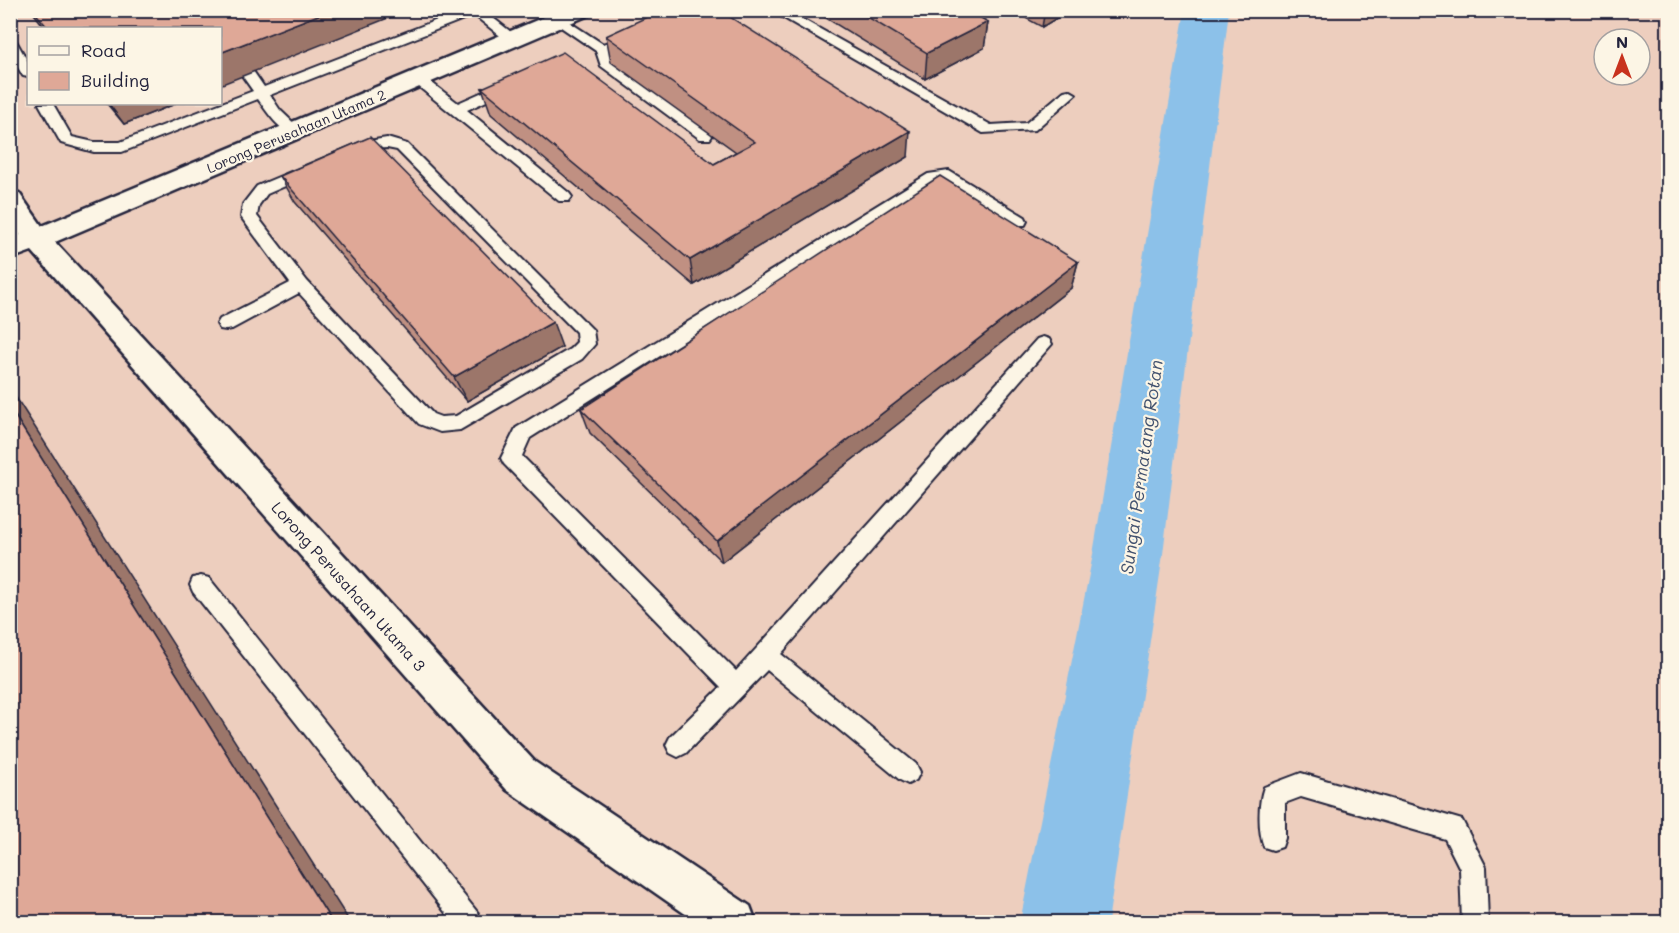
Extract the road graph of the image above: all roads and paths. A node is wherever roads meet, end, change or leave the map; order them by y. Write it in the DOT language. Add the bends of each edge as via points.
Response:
graph roads {
  1 [pos="776,10"];
  2 [pos="476,11"];
  3 [pos="571,15"];
  4 [pos="648,29"];
  5 [pos="514,40"];
  6 [pos="10,42"];
  7 [pos="602,49"];
  8 [pos="27,72"];
  9 [pos="248,74"];
  10 [pos="418,79"];
  11 [pos="517,82"];
  12 [pos="263,93"];
  13 [pos="1068,94"];
  14 [pos="47,105"];
  15 [pos="457,109"];
  16 [pos="295,131"];
  17 [pos="705,136"];
  18 [pos="564,197"];
  19 [pos="10,200"];
  20 [pos="1019,220"];
  21 [pos="24,244"];
  22 [pos="301,285"];
  23 [pos="226,324"];
  24 [pos="1043,344"];
  25 [pos="201,585"];
  26 [pos="766,655"];
  27 [pos="736,688"];
  28 [pos="678,745"];
  29 [pos="908,772"];
  30 [pos="1273,838"];
  31 [pos="469,922"];
  32 [pos="734,922"];
  33 [pos="1475,922"];
  1 -- 13 [label="lane" via="988,130 1030,127"];
  2 -- 5 [label="lane"];
  2 -- 12 [label="lane"];
  3 -- 5 [label="street, Lorong Perusahaan Utama 2"];
  3 -- 7 [label="lane"];
  4 -- 7 [label="lane"];
  5 -- 10 [label="street, Lorong Perusahaan Utama 2"];
  6 -- 8 [label="lane"];
  7 -- 17 [label="lane" via="606,63"];
  9 -- 12 [label="lane"];
  10 -- 15 [label="lane"];
  10 -- 16 [label="street, Lorong Perusahaan Utama 2"];
  11 -- 15 [label="lane"];
  12 -- 14 [label="lane" via="122,147 94,147 66,140"];
  12 -- 16 [label="lane" via="275,112"];
  15 -- 18 [label="lane"];
  16 -- 21 [label="street, Lorong Perusahaan Utama 2"];
  19 -- 21 [label="street, Lorong Perusahaan Utama 3"];
  20 -- 27 [label="lane" via="949,176 933,177 523,433 511,458"];
  21 -- 32 [label="street, Lorong Perusahaan Utama 3" via="521,777"];
  22 -- 22 [label="lane" via="249,217 251,204 262,190 367,145 387,143 402,147 584,330 586,344 576,354 460,423 441,425 426,418"];
  22 -- 23 [label="lane"];
  24 -- 26 [label="lane"];
  25 -- 31 [label="lane"];
  26 -- 27 [label="lane"];
  26 -- 29 [label="lane"];
  27 -- 28 [label="lane"];
  30 -- 33 [label="lane" via="1273,796 1301,785 1453,829 1473,867"];
}
